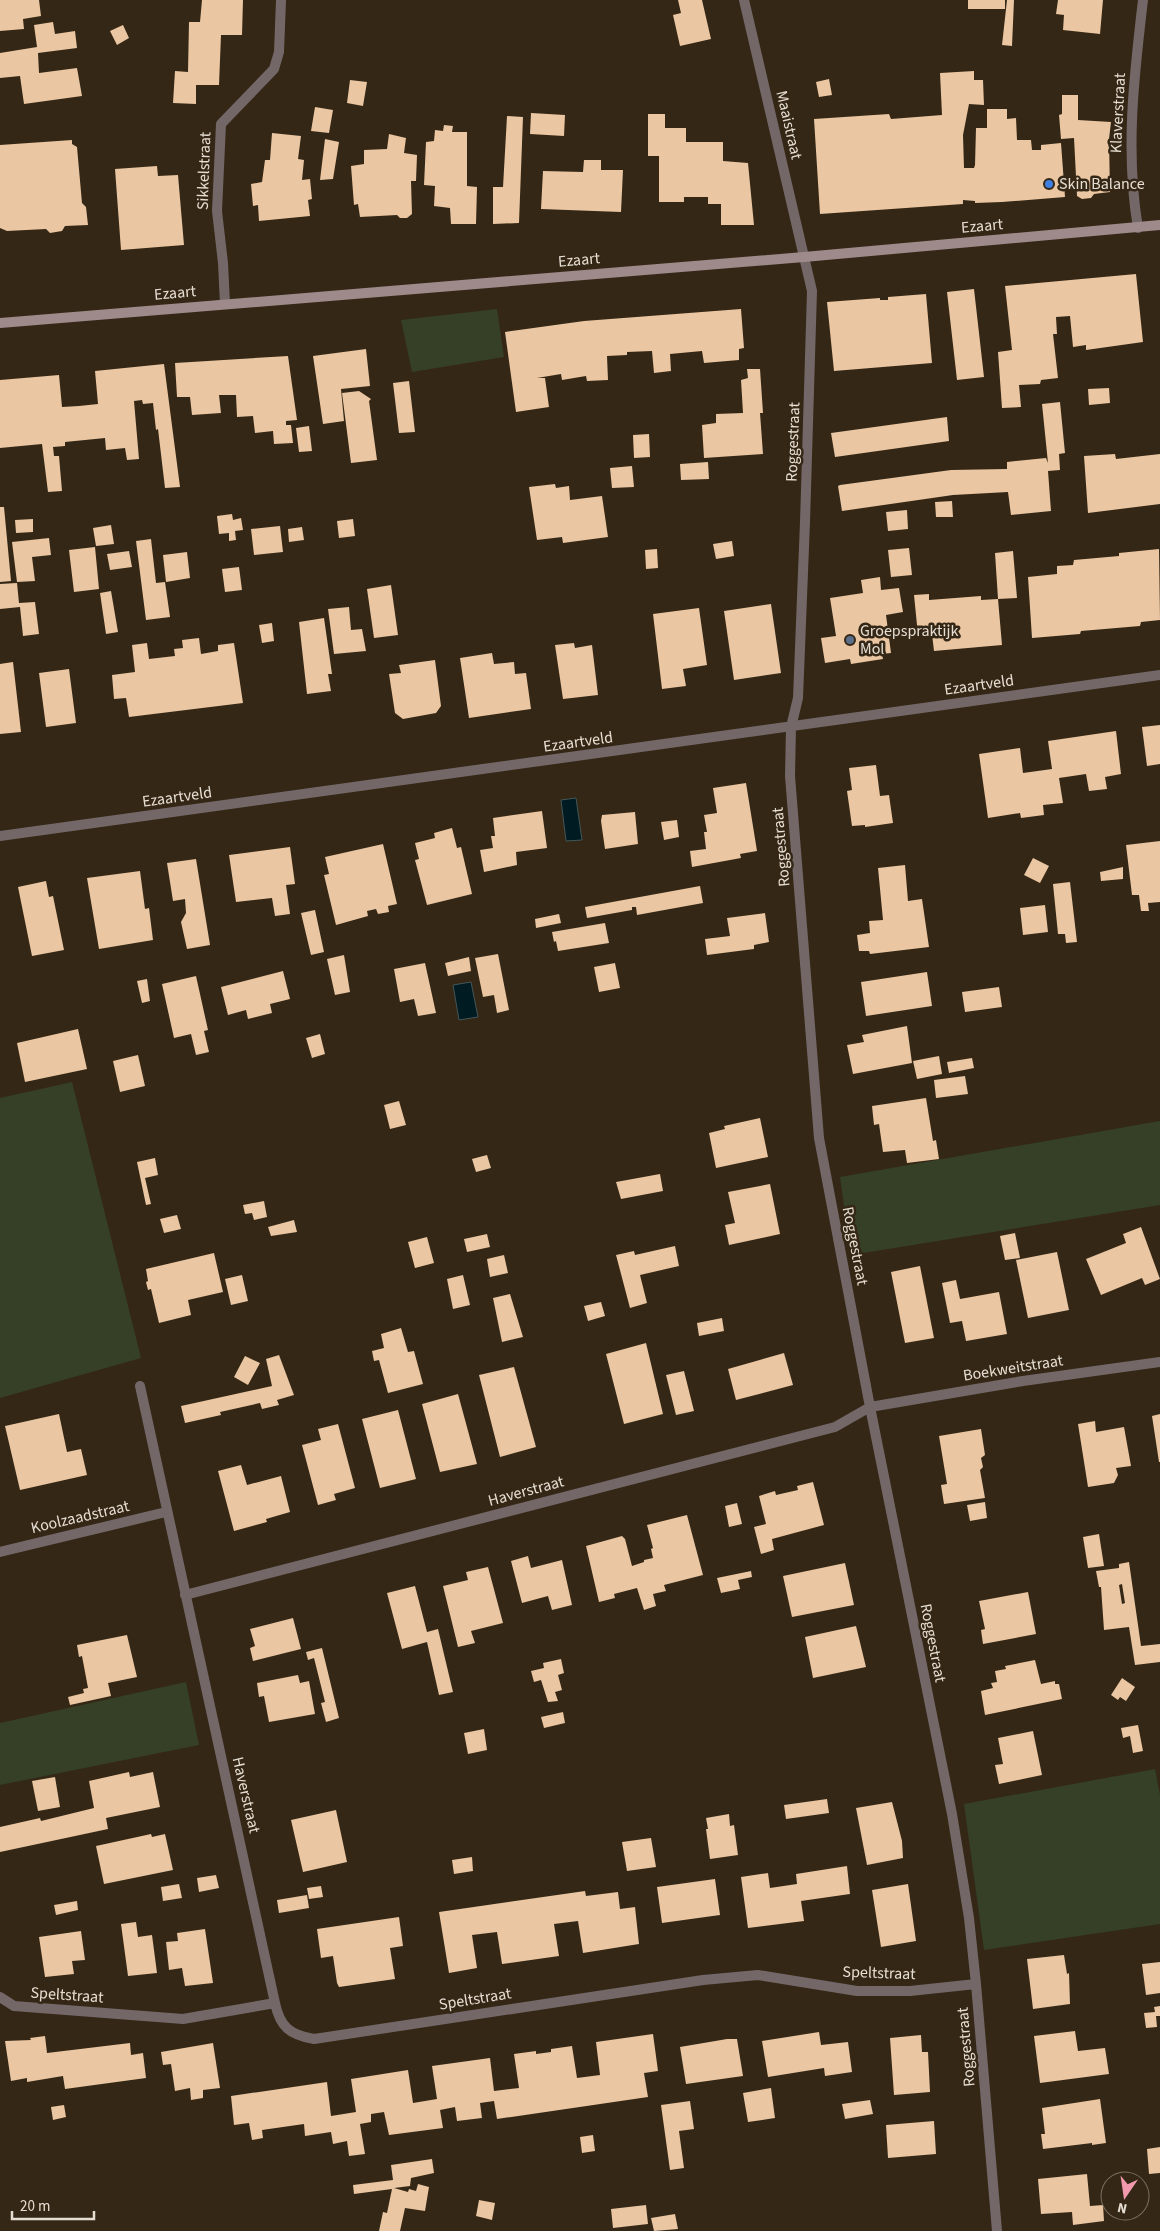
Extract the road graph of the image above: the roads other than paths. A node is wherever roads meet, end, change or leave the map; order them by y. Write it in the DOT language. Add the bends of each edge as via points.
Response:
graph roads {
  1 [pos="281,0"];
  2 [pos="744,0"];
  3 [pos="1142,0"];
  4 [pos="1160,225"];
  5 [pos="1138,228"];
  6 [pos="804,257"];
  7 [pos="225,304"];
  8 [pos="0,323"];
  9 [pos="1160,675"];
  10 [pos="792,727"];
  11 [pos="0,836"];
  12 [pos="1160,1362"];
  13 [pos="140,1386"];
  14 [pos="870,1407"];
  15 [pos="166,1512"];
  16 [pos="0,1552"];
  17 [pos="185,1595"];
  18 [pos="976,1984"];
  19 [pos="0,1998"];
  20 [pos="275,2003"];
  21 [pos="997,2231"];
  1 -- 7 [label="street, Sikkelstraat" via="279,52 274,69 221,124 216,211"];
  2 -- 6 [label="street, Maaistraat"];
  3 -- 5 [label="street, Klaverstraat" via="1132,118 1131,175"];
  4 -- 5 [label="main road, Ezaart"];
  5 -- 6 [label="main road, Ezaart"];
  6 -- 7 [label="main road, Ezaart"];
  6 -- 10 [label="street, Roggestraat" via="812,301 806,522 798,689"];
  7 -- 8 [label="main road, Ezaart"];
  9 -- 10 [label="street, Ezaartveld"];
  10 -- 11 [label="street, Ezaartveld"];
  10 -- 14 [label="street, Roggestraat" via="790,776 819,1138"];
  12 -- 14 [label="street, Boekweitstraat"];
  13 -- 15 [label="street, Haverstraat"];
  14 -- 17 [label="street, Haverstraat" via="835,1427"];
  14 -- 18 [label="street, Roggestraat" via="952,1814"];
  15 -- 16 [label="street, Koolzaadstraat"];
  15 -- 17 [label="street, Haverstraat"];
  17 -- 20 [label="street, Haverstraat"];
  18 -- 20 [label="street, Speltstraat" via="910,1991 857,1990 748,1975 314,2039 298,2036 286,2027 278,2017"];
  18 -- 21 [label="street, Roggestraat"];
  19 -- 20 [label="street, Speltstraat" via="14,2006 183,2019"];
}
